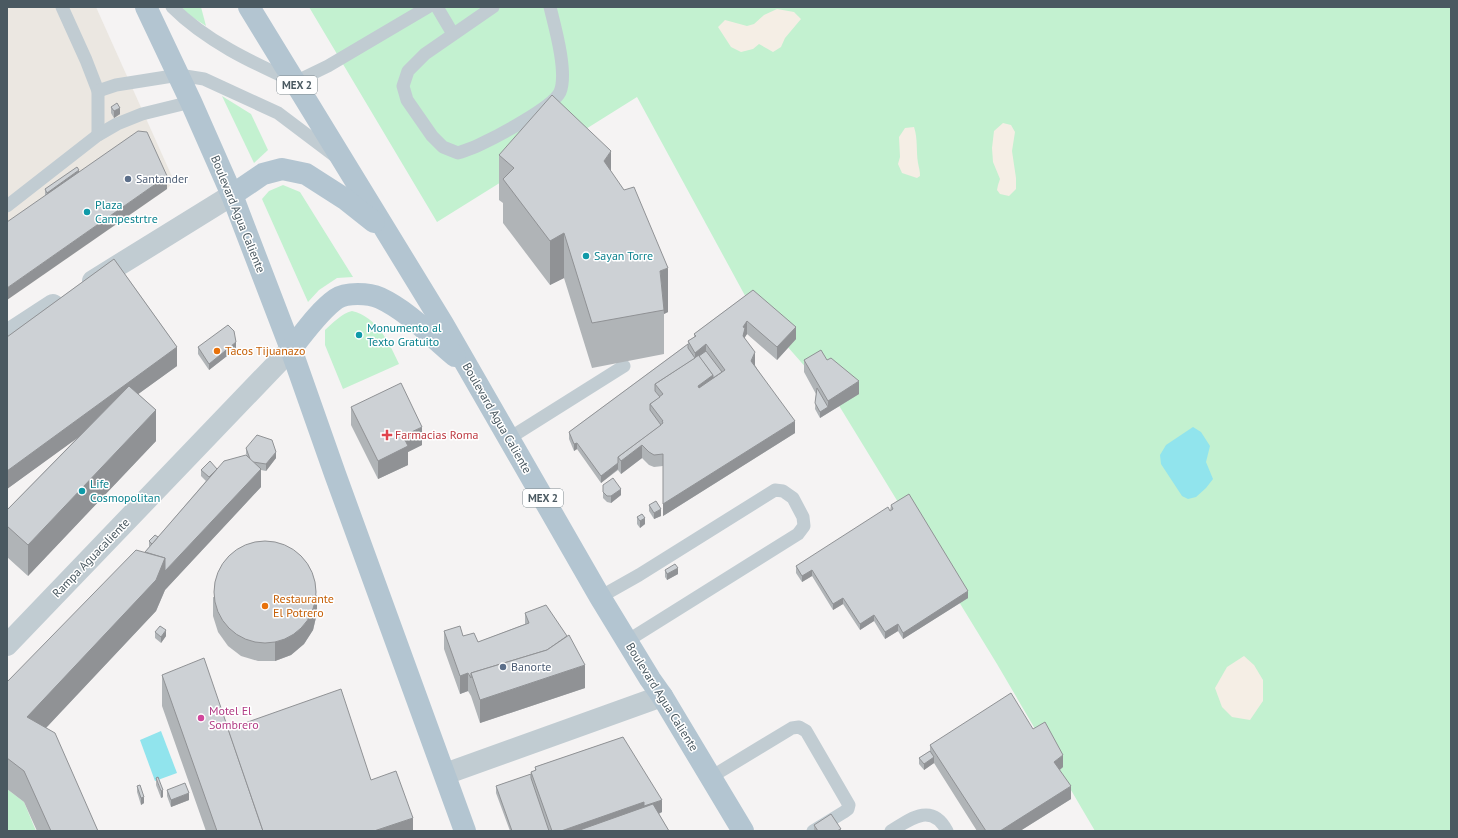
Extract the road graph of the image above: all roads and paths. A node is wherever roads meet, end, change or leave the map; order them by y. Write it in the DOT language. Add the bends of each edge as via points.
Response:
graph roads {
  1 [pos="62,7"];
  2 [pos="146,7"];
  3 [pos="172,7"];
  4 [pos="249,7"];
  5 [pos="428,7"];
  6 [pos="437,7"];
  7 [pos="493,7"];
  8 [pos="550,7"];
  9 [pos="453,34"];
  10 [pos="178,75"];
  11 [pos="295,82"];
  12 [pos="98,91"];
  13 [pos="191,102"];
  14 [pos="98,135"];
  15 [pos="344,163"];
  16 [pos="232,195"];
  17 [pos="7,206"];
  18 [pos="387,233"];
  19 [pos="7,335"];
  20 [pos="291,349"];
  21 [pos="466,365"];
  22 [pos="624,366"];
  23 [pos="508,439"];
  24 [pos="600,597"];
  25 [pos="627,641"];
  26 [pos="7,645"];
  27 [pos="662,696"];
  28 [pos="445,774"];
  29 [pos="711,777"];
  30 [pos="466,831"];
  31 [pos="743,831"];
  32 [pos="813,831"];
  33 [pos="891,831"];
  34 [pos="947,831"];
  1 -- 12 [label="lane"];
  2 -- 10 [label="main road, Boulevard Agua Caliente"];
  3 -- 11 [label="lane" via="184,19 221,45 250,62"];
  4 -- 11 [label="main road, Boulevard Agua Caliente / MEX 2"];
  5 -- 11 [label="lane" via="328,66"];
  6 -- 9 [label="lane"];
  7 -- 9 [label="lane"];
  8 -- 9 [label="lane" via="562,56 560,92 554,100 531,116 480,145 458,153 442,147 432,136 407,100 403,86 408,71 425,54"];
  10 -- 12 [label="lane" via="116,85"];
  10 -- 13 [label="main road, Boulevard Agua Caliente"];
  10 -- 15 [label="lane" via="204,79 278,113"];
  11 -- 15 [label="main road, Boulevard Agua Caliente / MEX 2"];
  12 -- 14 [label="lane"];
  13 -- 14 [label="lane" via="142,114"];
  13 -- 16 [label="main road, Boulevard Agua Caliente"];
  14 -- 17 [label="lane"];
  15 -- 18 [label="main road, Boulevard Agua Caliente / MEX 2"];
  16 -- 18 [label="main road" via="263,174 282,169 306,174 345,199"];
  16 -- 19 [label="street"];
  16 -- 20 [label="main road, Boulevard Agua Caliente"];
  18 -- 21 [label="main road, Boulevard Agua Caliente / MEX 2"];
  20 -- 21 [label="main road" via="323,310 337,298 352,293 379,298 407,315"];
  20 -- 26 [label="street, Rampa Aguacaliente"];
  20 -- 28 [label="main road, Boulevard Agua Caliente"];
  21 -- 23 [label="main road, Boulevard Agua Caliente / MEX 2"];
  22 -- 23 [label="lane"];
  23 -- 24 [label="main road, Boulevard Agua Caliente / MEX 2"];
  24 -- 25 [label="main road, Boulevard Agua Caliente / MEX 2"];
  24 -- 25 [label="lane" via="775,490 783,491 793,498 803,517 804,526 798,534"];
  25 -- 27 [label="main road, Boulevard Agua Caliente / MEX 2"];
  27 -- 28 [label="street"];
  27 -- 29 [label="main road, Boulevard Agua Caliente / MEX 2"];
  28 -- 30 [label="main road, Boulevard Agua Caliente"];
  29 -- 31 [label="main road, Boulevard Agua Caliente / MEX 2"];
  29 -- 32 [label="lane" via="792,728 800,727 806,731 849,805 844,812"];
  33 -- 34 [label="lane" via="926,814 943,824"];
}
